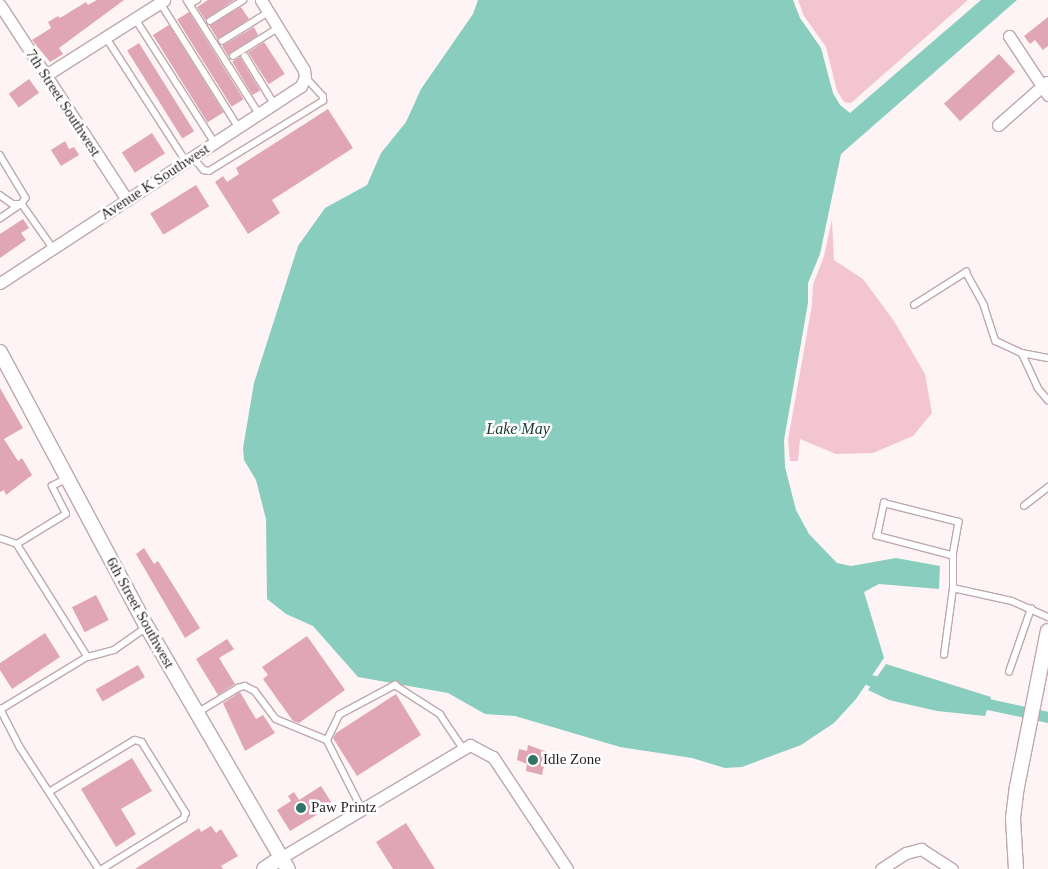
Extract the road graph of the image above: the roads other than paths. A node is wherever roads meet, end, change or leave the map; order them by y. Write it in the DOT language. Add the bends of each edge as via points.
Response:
graph roads {
  1 [pos="197,0"];
  2 [pos="243,0"];
  3 [pos="261,0"];
  4 [pos="162,1"];
  5 [pos="188,2"];
  6 [pos="0,5"];
  7 [pos="269,12"];
  8 [pos="135,18"];
  9 [pos="210,21"];
  10 [pos="278,28"];
  11 [pos="1009,36"];
  12 [pos="106,37"];
  13 [pos="222,41"];
  14 [pos="233,56"];
  15 [pos="244,56"];
  16 [pos="46,75"];
  17 [pos="306,77"];
  18 [pos="1046,87"];
  19 [pos="275,105"];
  20 [pos="260,115"];
  21 [pos="998,125"];
  22 [pos="239,128"];
  23 [pos="216,143"];
  24 [pos="0,155"];
  25 [pos="189,159"];
  26 [pos="0,195"];
  27 [pos="126,200"];
  28 [pos="22,204"];
  29 [pos="0,218"];
  30 [pos="53,248"];
  31 [pos="0,284"];
  32 [pos="914,304"];
  33 [pos="0,352"];
  34 [pos="1022,353"];
  35 [pos="1048,358"];
  36 [pos="1048,400"];
  37 [pos="66,479"];
  38 [pos="1048,487"];
  39 [pos="1024,506"];
  40 [pos="0,538"];
  41 [pos="17,544"];
  42 [pos="953,556"];
  43 [pos="952,588"];
  44 [pos="1031,609"];
  45 [pos="1048,617"];
  46 [pos="147,627"];
  47 [pos="1048,631"];
  48 [pos="944,656"];
  49 [pos="88,657"];
  50 [pos="1009,672"];
  51 [pos="0,709"];
  52 [pos="197,713"];
  53 [pos="327,740"];
  54 [pos="462,747"];
  55 [pos="49,792"];
  56 [pos="362,810"];
  57 [pos="285,863"];
  58 [pos="563,868"];
  59 [pos="101,869"];
  60 [pos="264,869"];
  61 [pos="881,869"];
  62 [pos="952,869"];
  63 [pos="1016,869"];
  1 -- 5 [label="lane"];
  2 -- 9 [label="lane"];
  3 -- 7 [label="street"];
  4 -- 8 [label="street"];
  4 -- 22 [label="lane"];
  5 -- 20 [label="lane"];
  6 -- 16 [label="street, 7th Street Southwest"];
  7 -- 10 [label="street"];
  7 -- 13 [label="lane"];
  8 -- 12 [label="street"];
  8 -- 23 [label="lane"];
  10 -- 14 [label="lane"];
  10 -- 17 [label="street"];
  11 -- 18 [label="street"];
  12 -- 16 [label="street"];
  12 -- 25 [label="lane"];
  15 -- 19 [label="lane"];
  16 -- 27 [label="street, 7th Street Southwest"];
  17 -- 19 [label="street, Avenue K Southwest" via="296,92"];
  17 -- 25 [label="lane" via="323,101 209,171"];
  18 -- 21 [label="street"];
  19 -- 20 [label="street, Avenue K Southwest"];
  20 -- 22 [label="street, Avenue K Southwest"];
  22 -- 23 [label="street, Avenue K Southwest"];
  23 -- 25 [label="street, Avenue K Southwest"];
  24 -- 28 [label="lane" via="24,193 26,198"];
  25 -- 27 [label="street, Avenue K Southwest"];
  26 -- 28 [label="lane" via="13,204"];
  27 -- 30 [label="street, Avenue K Southwest"];
  28 -- 29 [label="lane"];
  28 -- 30 [label="lane"];
  30 -- 31 [label="street, Avenue K Southwest"];
  32 -- 34 [label="lane" via="966,272 984,305 996,341"];
  33 -- 37 [label="street, 6th Street Southwest"];
  34 -- 35 [label="lane"];
  34 -- 36 [label="lane" via="1038,388"];
  37 -- 41 [label="lane" via="52,486 66,514"];
  37 -- 46 [label="street, 6th Street Southwest"];
  38 -- 39 [label="lane"];
  40 -- 41 [label="lane"];
  41 -- 49 [label="lane"];
  42 -- 42 [label="lane" via="877,536 884,503 959,522"];
  42 -- 43 [label="lane"];
  43 -- 44 [label="lane" via="1012,601"];
  43 -- 48 [label="lane"];
  44 -- 45 [label="lane"];
  44 -- 50 [label="lane"];
  46 -- 49 [label="lane" via="114,650"];
  46 -- 52 [label="street, 6th Street Southwest"];
  47 -- 63 [label="street" via="1013,818"];
  49 -- 51 [label="lane"];
  51 -- 55 [label="lane"];
  52 -- 53 [label="lane" via="245,686 255,691 276,720"];
  52 -- 57 [label="street, 6th Street Southwest"];
  53 -- 54 [label="lane" via="339,715 395,685 440,714"];
  53 -- 56 [label="lane"];
  54 -- 56 [label="street"];
  54 -- 58 [label="street" via="474,745 486,751"];
  55 -- 59 [label="lane"];
  55 -- 59 [label="lane" via="135,740 142,742 186,814 184,819"];
  56 -- 57 [label="street"];
  57 -- 60 [label="street"];
  61 -- 62 [label="street" via="906,853 921,849"];
}
